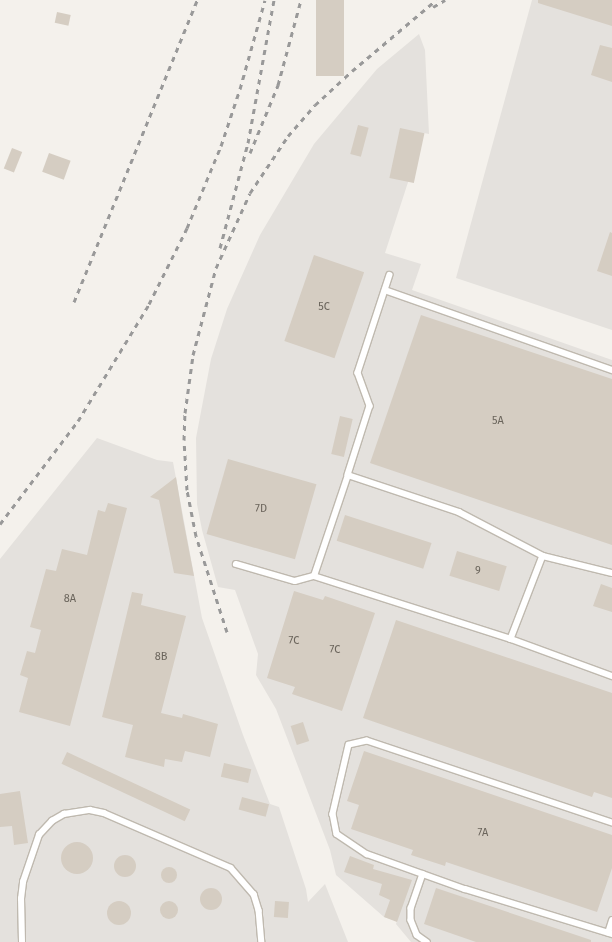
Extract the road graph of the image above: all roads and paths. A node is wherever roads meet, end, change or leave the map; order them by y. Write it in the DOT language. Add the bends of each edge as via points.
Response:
graph roads {
  1 [pos="390,275"];
  2 [pos="385,290"];
  3 [pos="612,370"];
  4 [pos="348,475"];
  5 [pos="543,556"];
  6 [pos="236,564"];
  7 [pos="612,573"];
  8 [pos="314,576"];
  9 [pos="511,640"];
  10 [pos="612,676"];
  11 [pos="612,823"];
  12 [pos="423,874"];
  13 [pos="612,921"];
  14 [pos="610,933"];
  15 [pos="22,942"];
  16 [pos="262,942"];
  17 [pos="427,942"];
  1 -- 2 [label="lane"];
  2 -- 3 [label="lane"];
  2 -- 4 [label="lane" via="358,373 370,406"];
  4 -- 5 [label="lane" via="459,512"];
  4 -- 8 [label="lane"];
  5 -- 7 [label="lane"];
  5 -- 9 [label="lane"];
  6 -- 8 [label="lane" via="295,581"];
  8 -- 9 [label="lane"];
  9 -- 10 [label="lane"];
  11 -- 12 [label="lane" via="367,741 349,745 333,814 337,834 367,854"];
  12 -- 14 [label="lane"];
  12 -- 17 [label="lane" via="411,908 411,920 417,935"];
  13 -- 14 [label="lane"];
  15 -- 16 [label="lane" via="23,882 39,835 52,821 64,814 90,810 104,813 231,868 254,894 259,910"];
}
